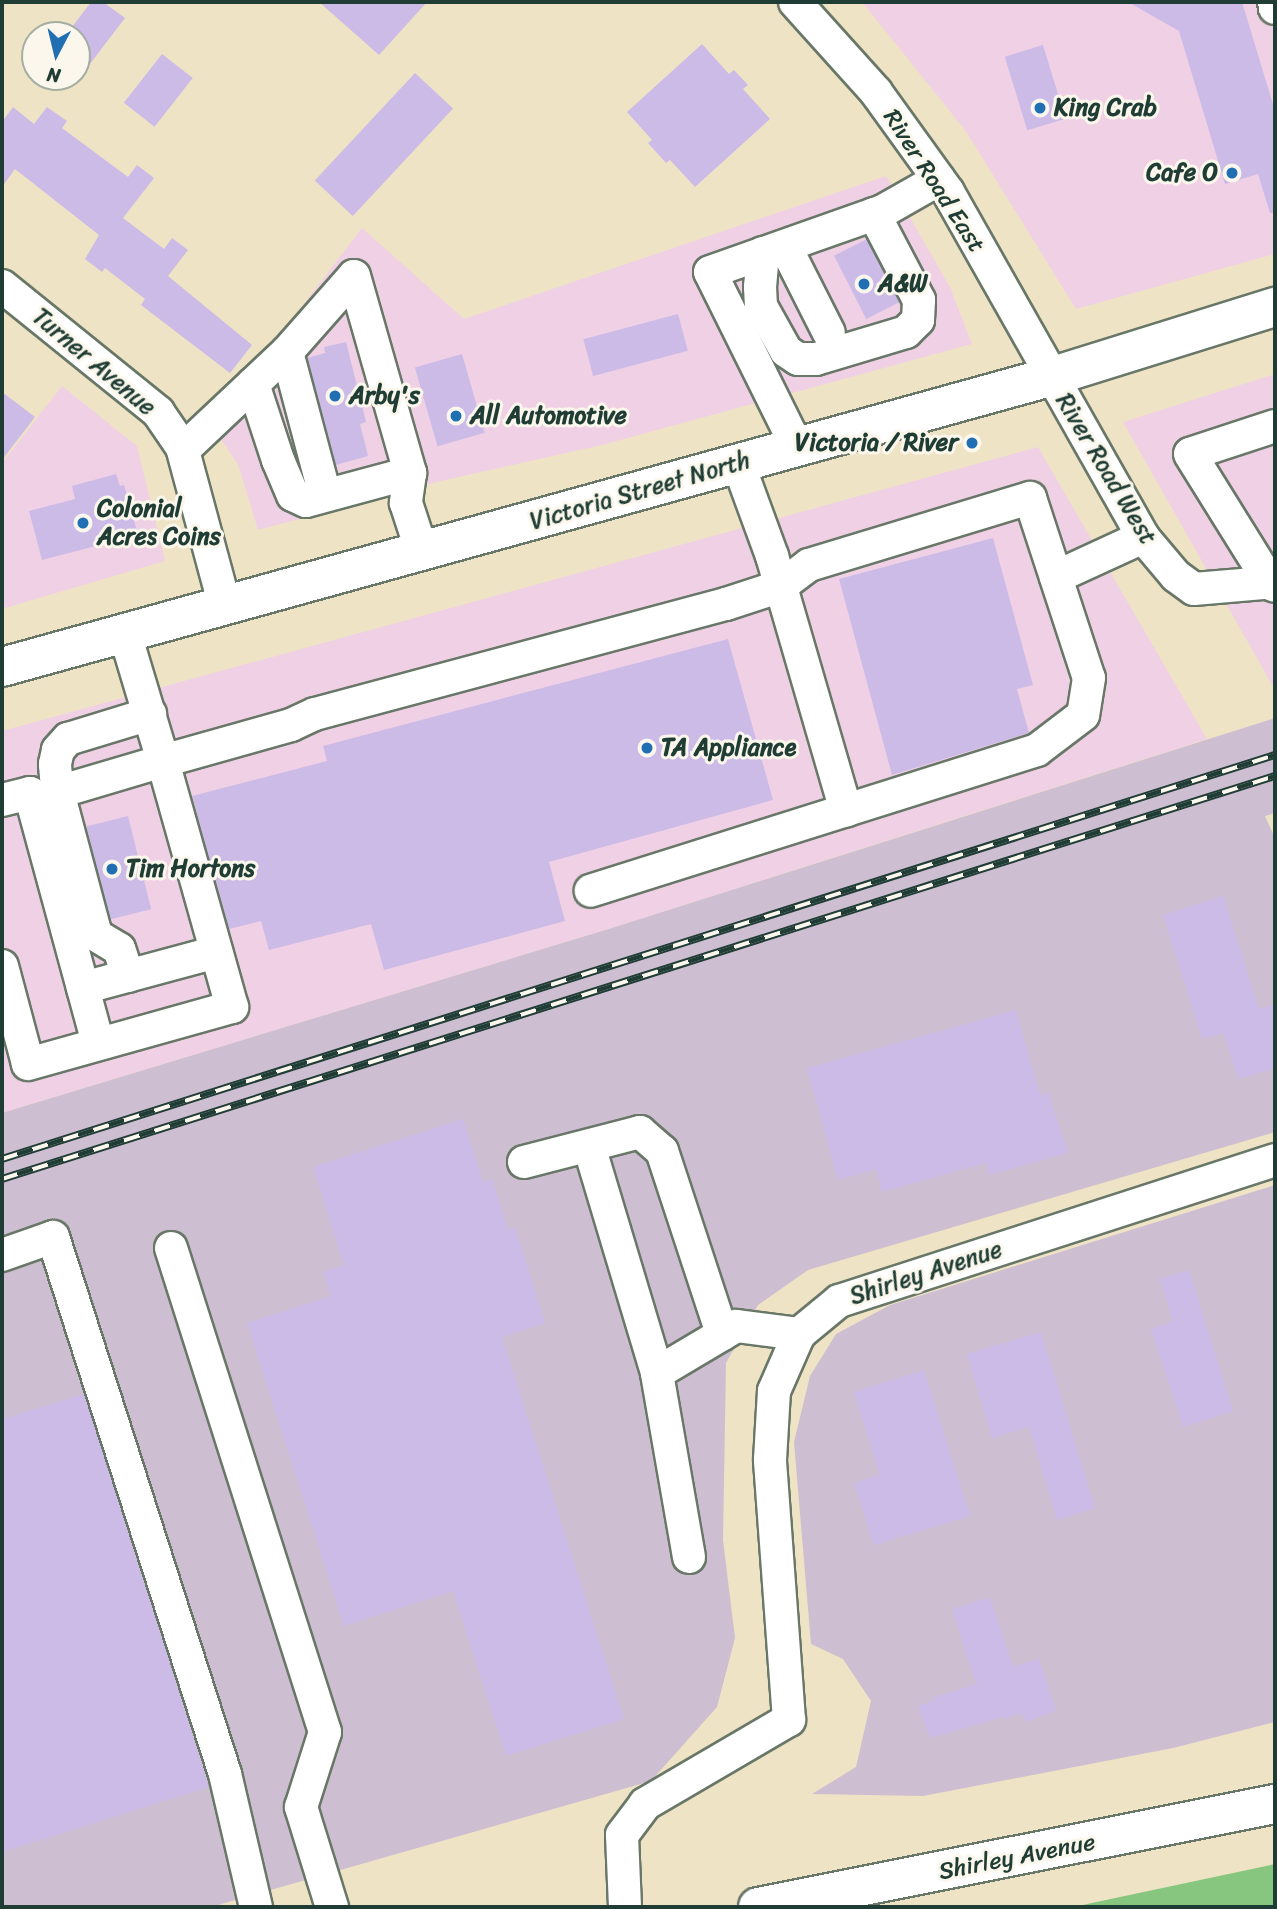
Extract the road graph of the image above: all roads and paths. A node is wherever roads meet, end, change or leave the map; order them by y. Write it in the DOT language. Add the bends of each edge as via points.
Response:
graph roads {
  1 [pos="795,2"];
  2 [pos="1274,2"];
  3 [pos="1275,8"];
  4 [pos="939,179"];
  5 [pos="874,214"];
  6 [pos="774,249"];
  7 [pos="2,286"];
  8 [pos="1275,306"];
  9 [pos="829,333"];
  10 [pos="287,352"];
  11 [pos="1050,377"];
  12 [pos="253,384"];
  13 [pos="1275,426"];
  14 [pos="797,447"];
  15 [pos="183,450"];
  16 [pos="738,463"];
  17 [pos="410,473"];
  18 [pos="325,495"];
  19 [pos="1143,537"];
  20 [pos="422,552"];
  21 [pos="1055,577"];
  22 [pos="1274,584"];
  23 [pos="780,586"];
  24 [pos="225,606"];
  25 [pos="125,634"];
  26 [pos="2,667"];
  27 [pos="150,714"];
  28 [pos="163,761"];
  29 [pos="75,787"];
  30 [pos="2,800"];
  31 [pos="846,810"];
  32 [pos="591,891"];
  33 [pos="216,952"];
  34 [pos="2,966"];
  35 [pos="128,976"];
  36 [pos="83,988"];
  37 [pos="98,1044"];
  38 [pos="589,1146"];
  39 [pos="1275,1160"];
  40 [pos="524,1162"];
  41 [pos="171,1248"];
  42 [pos="2,1255"];
  43 [pos="722,1334"];
  44 [pos="799,1334"];
  45 [pos="656,1373"];
  46 [pos="689,1557"];
  47 [pos="1275,1804"];
  48 [pos="256,1907"];
  49 [pos="332,1907"];
  50 [pos="625,1907"];
  51 [pos="758,1907"];
  1 -- 4 [label="street, River Road East" via="876,92"];
  2 -- 3 [label="street"];
  4 -- 5 [label="street"];
  4 -- 11 [label="street, River Road East"];
  5 -- 6 [label="street"];
  5 -- 6 [label="street" via="919,299 918,320 906,332 816,359 799,359 786,351 761,306 760,287"];
  6 -- 9 [label="street"];
  6 -- 14 [label="street" via="710,272"];
  7 -- 15 [label="street, Turner Avenue" via="158,412"];
  8 -- 11 [label="main road, Victoria Street North"];
  10 -- 12 [label="street"];
  10 -- 17 [label="street" via="354,276"];
  10 -- 18 [label="street"];
  11 -- 14 [label="main road, Victoria Street North"];
  11 -- 19 [label="street, River Road West"];
  12 -- 15 [label="street"];
  12 -- 18 [label="street" via="293,495 306,501"];
  13 -- 22 [label="street" via="1190,454"];
  14 -- 16 [label="main road, Victoria Street North"];
  15 -- 24 [label="street, Turner Avenue"];
  16 -- 20 [label="main road, Victoria Street North"];
  16 -- 23 [label="street"];
  17 -- 18 [label="street"];
  17 -- 20 [label="street" via="406,503"];
  19 -- 21 [label="street"];
  19 -- 22 [label="street, River Road West" via="1176,576 1194,589"];
  20 -- 24 [label="main road, Victoria Street North"];
  21 -- 23 [label="street" via="1030,498 809,565"];
  21 -- 31 [label="street" via="1089,678 1083,715 1037,750"];
  23 -- 28 [label="street"];
  23 -- 31 [label="street"];
  24 -- 25 [label="main road, Victoria Street North"];
  25 -- 26 [label="main road, Victoria Street North"];
  25 -- 27 [label="street"];
  27 -- 28 [label="street"];
  27 -- 35 [label="street" via="68,739 58,750 55,764 57,788 96,935 119,949"];
  28 -- 29 [label="street"];
  28 -- 33 [label="street"];
  30 -- 36 [label="street" via="30,793"];
  31 -- 32 [label="street"];
  33 -- 35 [label="street"];
  33 -- 37 [label="street" via="232,1007"];
  34 -- 37 [label="street" via="28,1064"];
  35 -- 36 [label="street"];
  36 -- 37 [label="street"];
  38 -- 40 [label="street"];
  38 -- 43 [label="street" via="640,1132 662,1152"];
  38 -- 45 [label="street"];
  39 -- 44 [label="street, Shirley Avenue" via="839,1301"];
  41 -- 49 [label="street" via="326,1731 301,1807"];
  42 -- 48 [label="street" via="53,1237 225,1774"];
  43 -- 44 [label="street" via="736,1326"];
  43 -- 45 [label="street"];
  44 -- 50 [label="street, Shirley Avenue" via="774,1391 770,1460 789,1720 645,1804 622,1835"];
  45 -- 46 [label="street"];
  47 -- 51 [label="main road, Shirley Avenue"];
}
